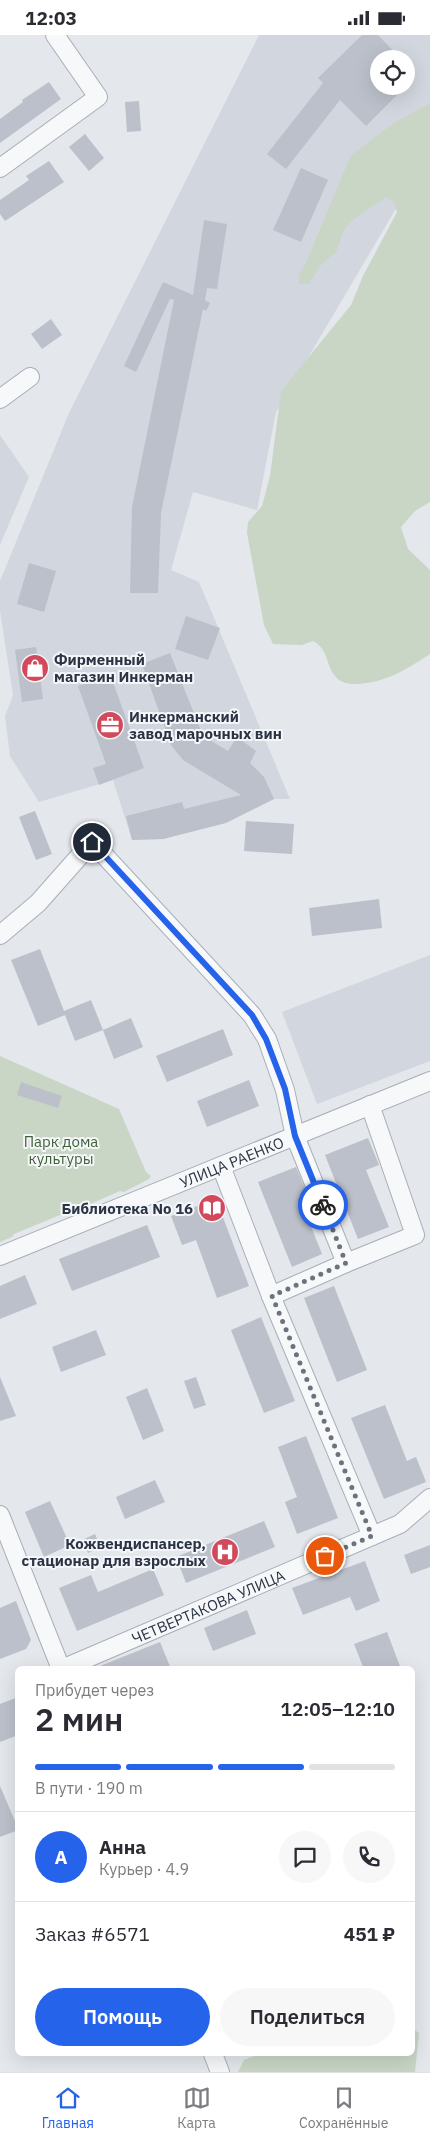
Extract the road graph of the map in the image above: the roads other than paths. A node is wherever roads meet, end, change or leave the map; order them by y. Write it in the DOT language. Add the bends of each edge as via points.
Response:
graph roads {
  1 [pos="55,35"];
  2 [pos="0,169"];
  3 [pos="30,377"];
  4 [pos="0,399"];
  5 [pos="0,935"];
  6 [pos="430,1081"];
  7 [pos="370,1105"];
  8 [pos="295,1136"];
  9 [pos="221,1166"];
  10 [pos="0,1255"];
  11 [pos="346,1263"];
  12 [pos="272,1296"];
  13 [pos="430,1498"];
  14 [pos="0,1515"];
  15 [pos="372,1536"];
  16 [pos="61,1666"];
  17 [pos="69,1666"];
  18 [pos="214,2056"];
  19 [pos="220,2072"];
  1 -- 2 [label="street" via="98,97"];
  3 -- 4 [label="street"];
  5 -- 8 [label="street" via="38,903 92,842 252,1015 266,1039 285,1089"];
  6 -- 7 [label="street, УЛИЦА РАЕНКО"];
  7 -- 8 [label="street, УЛИЦА РАЕНКО"];
  7 -- 11 [label="street" via="416,1235"];
  8 -- 9 [label="street, УЛИЦА РАЕНКО"];
  8 -- 11 [label="street, УЛИЦА РАЕНКО"];
  9 -- 10 [label="street, УЛИЦА РАЕНКО"];
  9 -- 12 [label="street"];
  11 -- 12 [label="street"];
  12 -- 15 [label="street"];
  13 -- 15 [label="street, ЧЕТВЕРТАКОВА УЛИЦА" via="400,1524"];
  14 -- 16 [label="street"];
  15 -- 17 [label="street, ЧЕТВЕРТАКОВА УЛИЦА"];
  18 -- 19 [label="street"];
}
